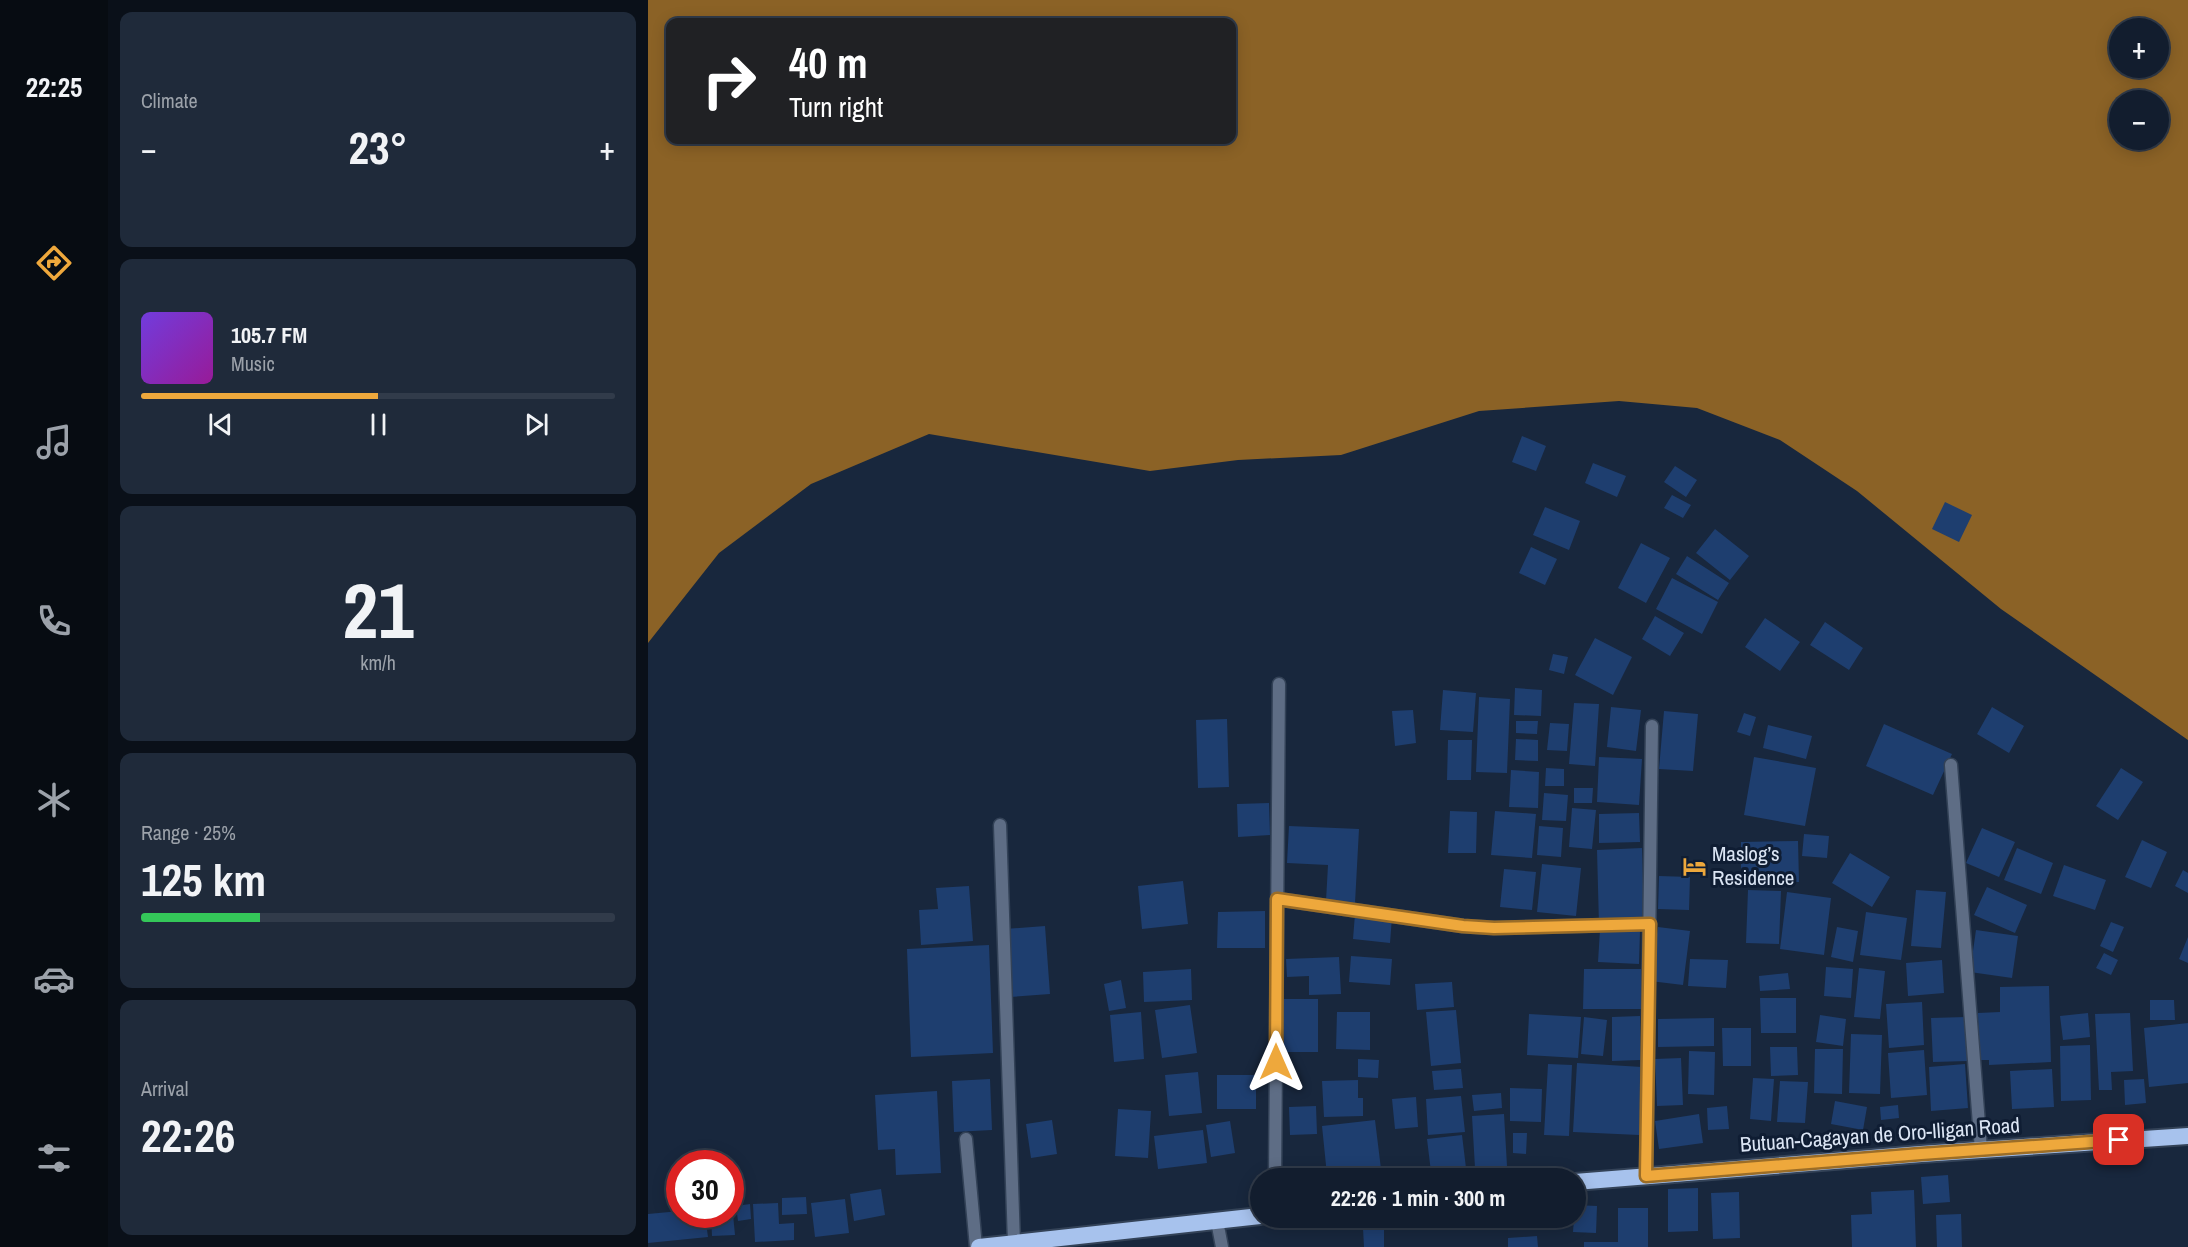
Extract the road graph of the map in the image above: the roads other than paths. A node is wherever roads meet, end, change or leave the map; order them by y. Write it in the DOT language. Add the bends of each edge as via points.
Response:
graph roads {
  1 [pos="1279,684"];
  2 [pos="1652,726"];
  3 [pos="1951,765"];
  4 [pos="1000,825"];
  5 [pos="1277,899"];
  6 [pos="1650,924"];
  7 [pos="2188,1136"];
  8 [pos="966,1139"];
  9 [pos="1981,1150"];
  10 [pos="1275,1168"];
  11 [pos="1646,1176"];
  12 [pos="1586,1181"];
  13 [pos="1250,1217"];
  14 [pos="1217,1221"];
  15 [pos="1014,1243"];
  16 [pos="978,1247"];
  17 [pos="1222,1247"];
  1 -- 5 [label="street"];
  2 -- 6 [label="street"];
  3 -- 9 [label="street"];
  4 -- 15 [label="street"];
  5 -- 6 [label="street" via="1463,926"];
  5 -- 10 [label="street"];
  6 -- 11 [label="street"];
  7 -- 9 [label="highway, Butuan-Cagayan de Oro-Iligan Road"];
  8 -- 16 [label="street"];
  9 -- 11 [label="highway, Butuan-Cagayan de Oro-Iligan Road"];
  11 -- 12 [label="highway, Butuan-Cagayan de Oro-Iligan Road"];
  13 -- 14 [label="highway"];
  14 -- 15 [label="highway"];
  14 -- 17 [label="street"];
  15 -- 16 [label="highway"];
}
